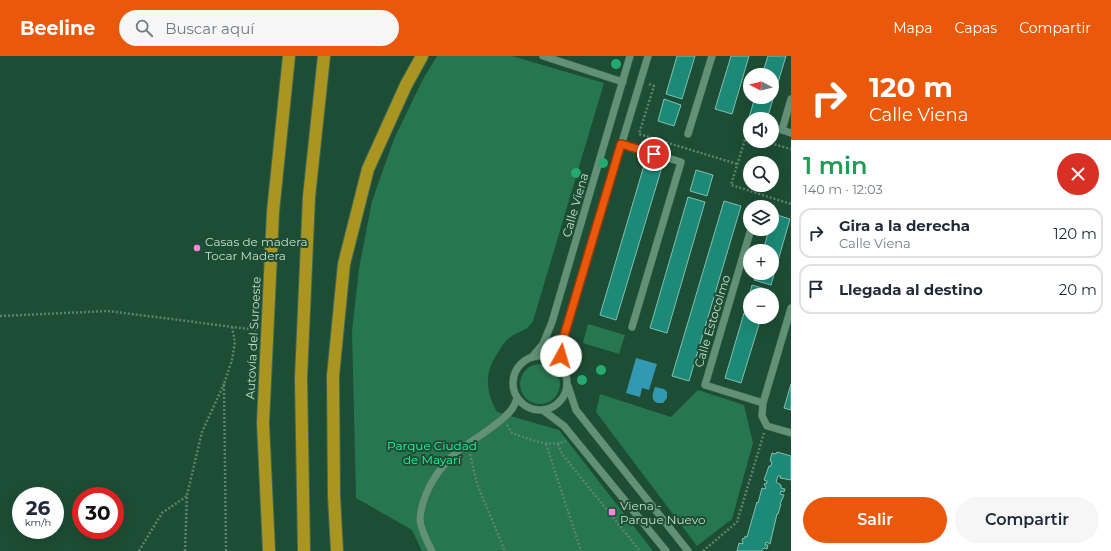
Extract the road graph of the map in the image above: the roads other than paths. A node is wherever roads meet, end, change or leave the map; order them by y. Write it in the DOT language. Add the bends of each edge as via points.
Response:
graph roads {
  1 [pos="290,56"];
  2 [pos="324,56"];
  3 [pos="422,56"];
  4 [pos="543,56"];
  5 [pos="630,56"];
  6 [pos="648,56"];
  7 [pos="712,56"];
  8 [pos="623,82"];
  9 [pos="791,99"];
  10 [pos="791,133"];
  11 [pos="688,134"];
  12 [pos="621,144"];
  13 [pos="749,236"];
  14 [pos="791,308"];
  15 [pos="632,328"];
  16 [pos="532,357"];
  17 [pos="562,366"];
  18 [pos="568,386"];
  19 [pos="517,398"];
  20 [pos="763,403"];
  21 [pos="544,411"];
  22 [pos="791,433"];
  23 [pos="269,551"];
  24 [pos="304,551"];
  25 [pos="337,551"];
  26 [pos="432,551"];
  27 [pos="666,551"];
  28 [pos="688,551"];
  1 -- 23 [label="highway, Autovía del Suroeste" via="273,212 263,422"];
  2 -- 24 [label="highway" via="310,197 301,370"];
  3 -- 25 [label="highway" via="368,169 344,264 333,376"];
  4 -- 8 [label="street"];
  5 -- 8 [label="street, Calle Viena"];
  6 -- 12 [label="street"];
  7 -- 11 [label="street"];
  8 -- 16 [label="street, Calle Viena" via="552,322 543,344"];
  9 -- 10 [label="street" via="782,130"];
  12 -- 15 [label="street" via="681,162"];
  12 -- 17 [label="street" via="561,346"];
  13 -- 20 [label="street, Calle Estocolmo" via="705,385"];
  14 -- 20 [label="street"];
  16 -- 17 [label="street" via="548,357"];
  16 -- 19 [label="street" via="524,361 515,374 513,386"];
  17 -- 18 [label="street" via="568,379"];
  18 -- 21 [label="street" via="560,403"];
  18 -- 28 [label="street" via="576,410"];
  19 -- 21 [label="street" via="529,408"];
  19 -- 26 [label="street" via="512,409 457,452 436,473 424,499 420,521"];
  20 -- 22 [label="street" via="762,416 767,426"];
  21 -- 27 [label="street" via="575,438"];
}
